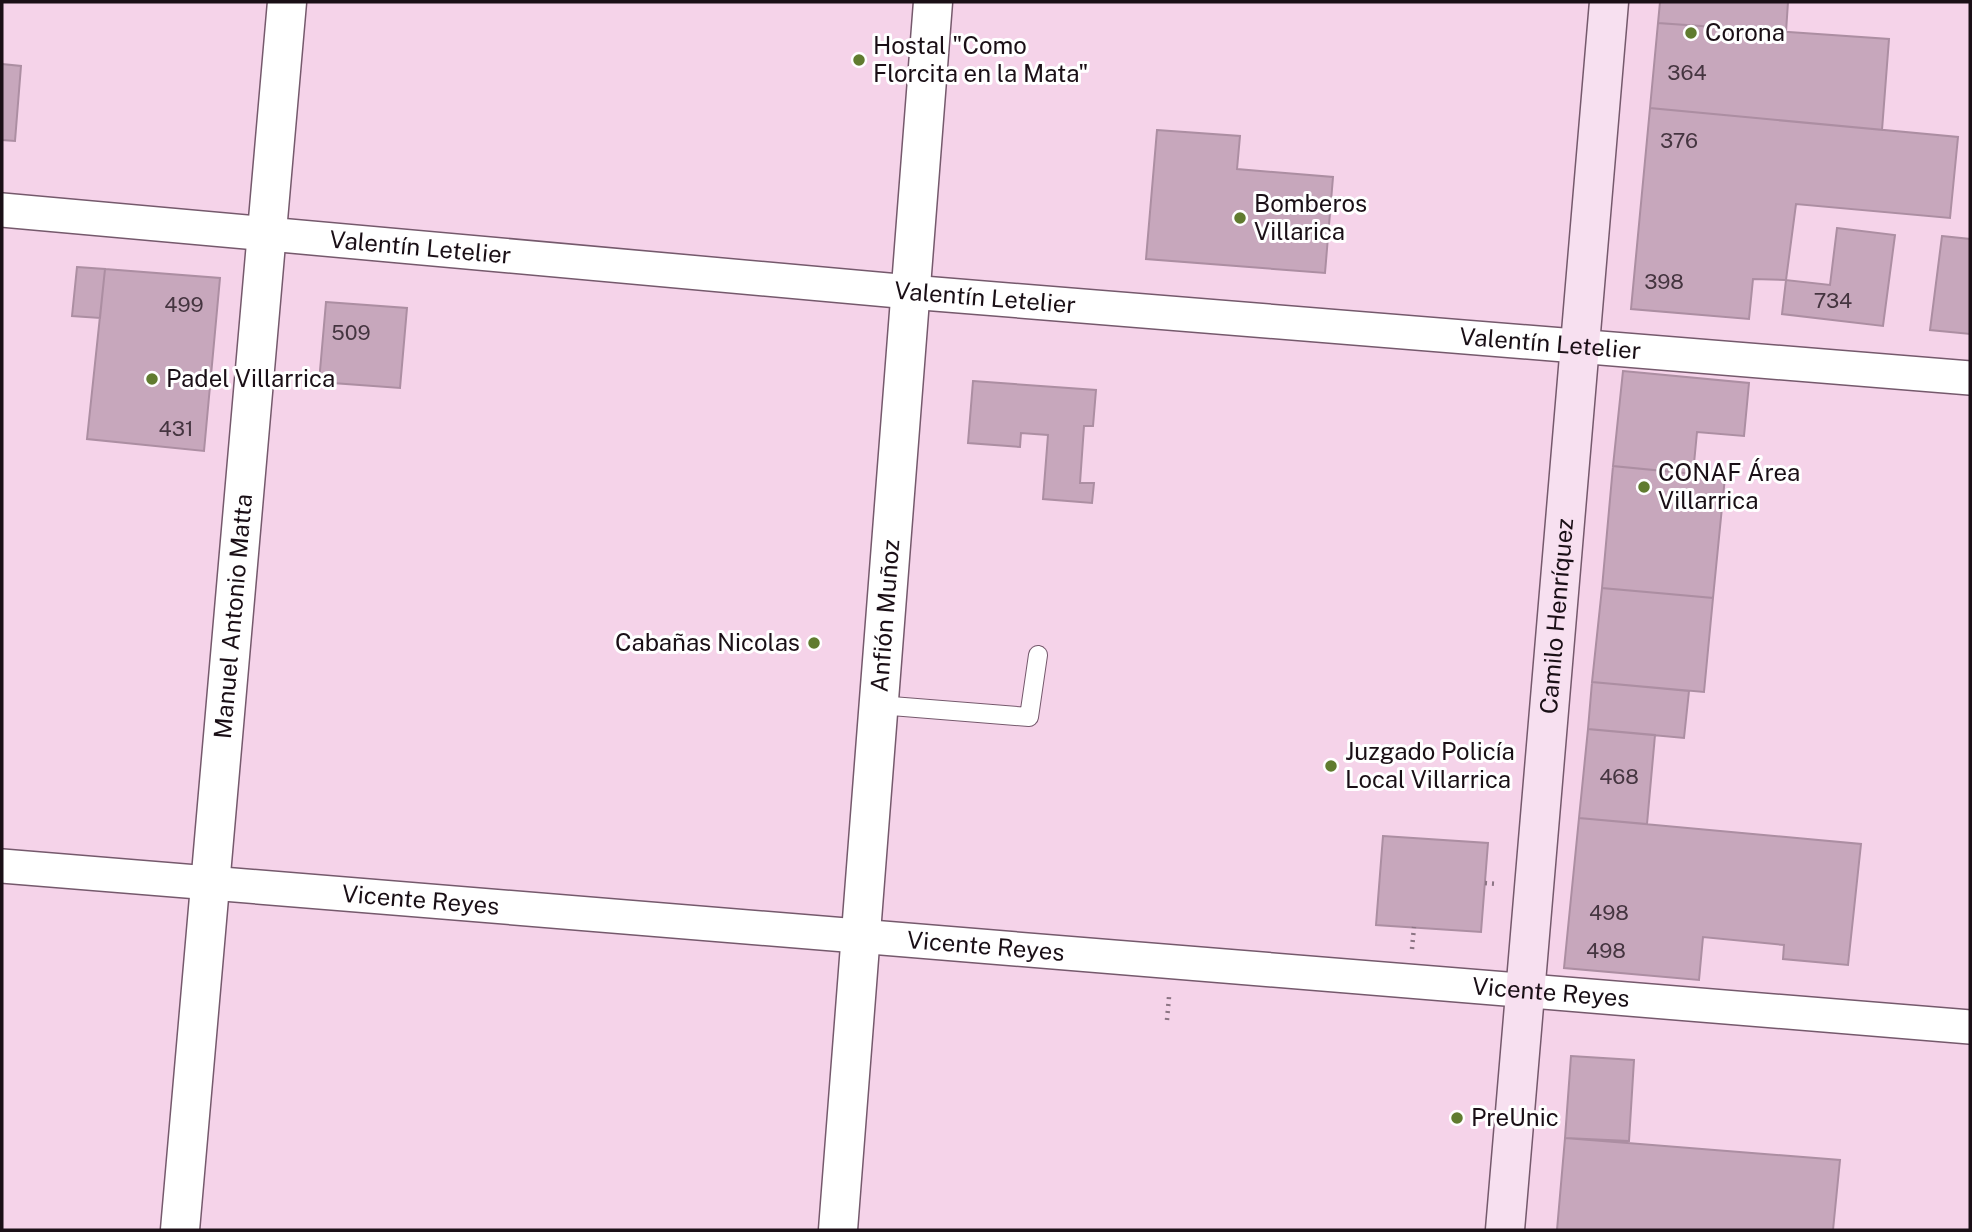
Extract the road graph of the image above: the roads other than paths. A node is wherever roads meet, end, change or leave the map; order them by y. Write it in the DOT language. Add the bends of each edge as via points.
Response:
graph roads {
  1 [pos="287,2"];
  2 [pos="933,2"];
  3 [pos="1609,2"];
  4 [pos="2,211"];
  5 [pos="266,233"];
  6 [pos="911,292"];
  7 [pos="1580,347"];
  8 [pos="1970,378"];
  9 [pos="1038,655"];
  10 [pos="878,705"];
  11 [pos="2,866"];
  12 [pos="211,884"];
  13 [pos="861,936"];
  14 [pos="1526,991"];
  15 [pos="1970,1027"];
  16 [pos="180,1230"];
  17 [pos="838,1230"];
  18 [pos="1505,1230"];
  1 -- 5 [label="street, Manuel Antonio Matta"];
  2 -- 6 [label="street, Anfión Muñoz"];
  3 -- 7 [label="main road, Camilo Henríquez"];
  4 -- 5 [label="street, Valentín Letelier"];
  5 -- 6 [label="street, Valentín Letelier"];
  5 -- 12 [label="street, Manuel Antonio Matta"];
  6 -- 7 [label="street, Valentín Letelier"];
  6 -- 10 [label="street, Anfión Muñoz"];
  7 -- 8 [label="street, Valentín Letelier"];
  7 -- 14 [label="main road, Camilo Henríquez"];
  9 -- 10 [label="lane" via="1029,717"];
  10 -- 13 [label="street, Anfión Muñoz"];
  11 -- 12 [label="street, Vicente Reyes"];
  12 -- 13 [label="street, Vicente Reyes"];
  12 -- 16 [label="street, Manuel Antonio Matta"];
  13 -- 14 [label="street, Vicente Reyes"];
  13 -- 17 [label="street, Anfión Muñoz"];
  14 -- 15 [label="street, Vicente Reyes"];
  14 -- 18 [label="main road, Camilo Henríquez"];
}
